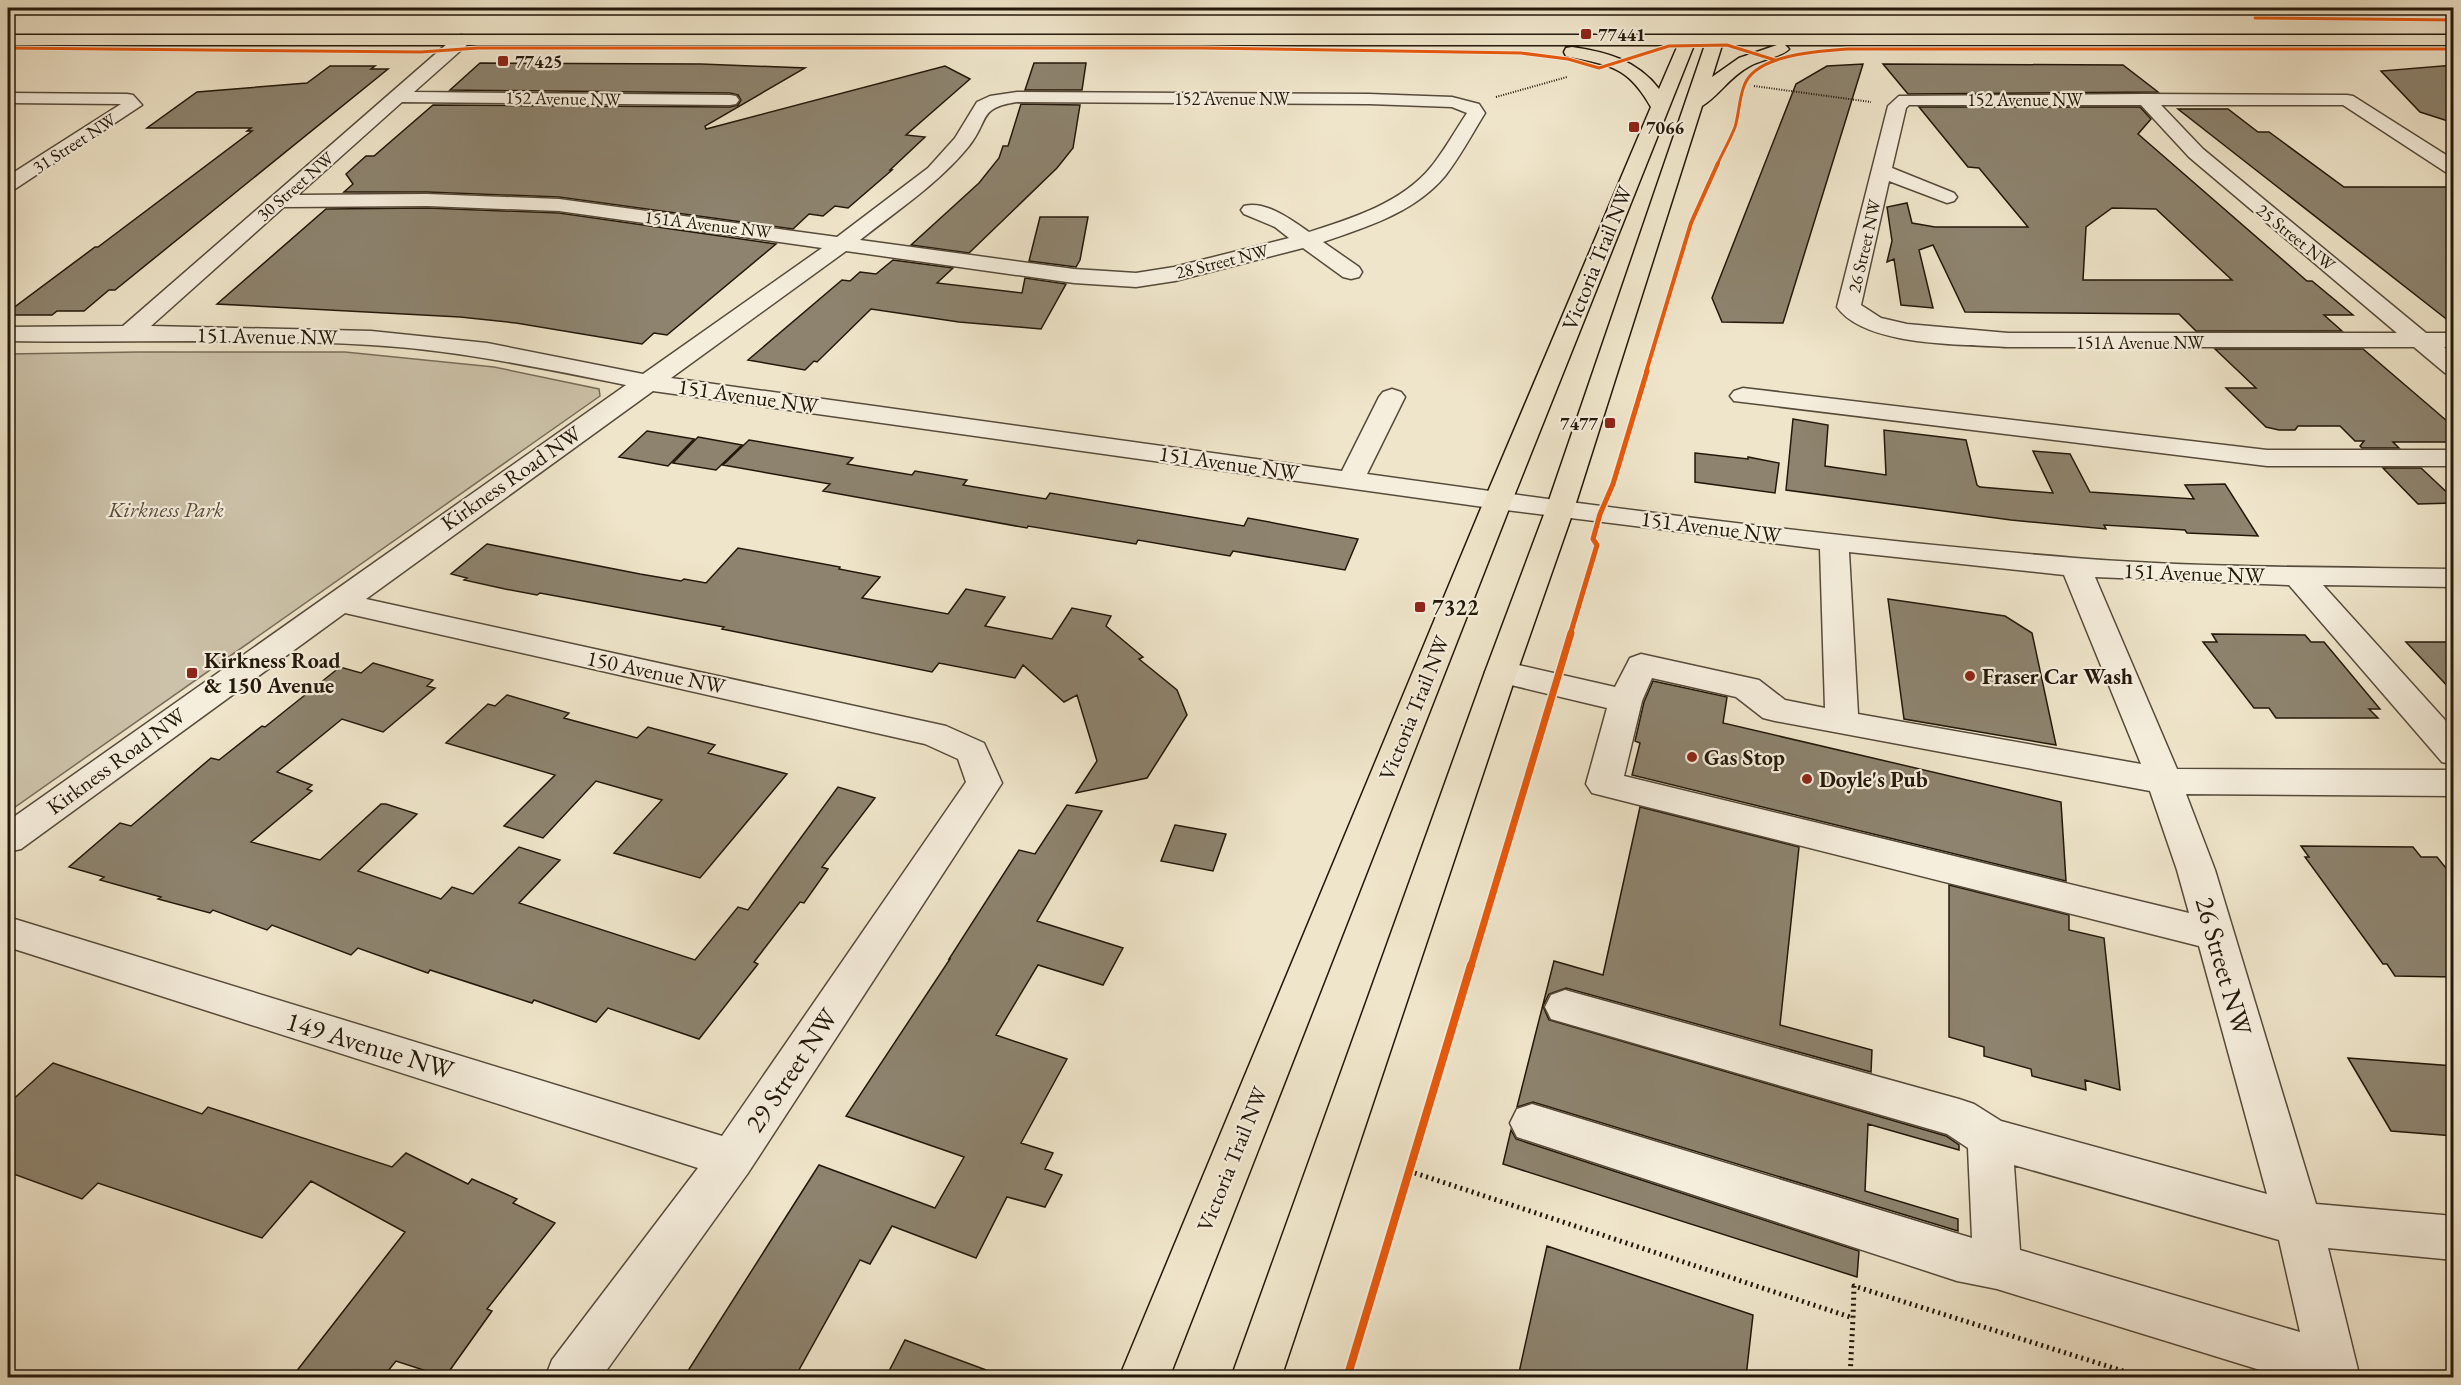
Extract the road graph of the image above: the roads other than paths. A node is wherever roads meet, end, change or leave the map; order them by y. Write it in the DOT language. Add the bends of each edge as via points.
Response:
graph roads {
  1 [pos="8,40"];
  2 [pos="462,40"];
  3 [pos="1475,40"];
  4 [pos="1688,40"];
  5 [pos="1715,40"];
  6 [pos="1860,40"];
  7 [pos="2454,40"];
  8 [pos="396,97"];
  9 [pos="8,98"];
  10 [pos="2145,99"];
  11 [pos="730,100"];
  12 [pos="996,100"];
  13 [pos="1901,103"];
  14 [pos="1467,105"];
  15 [pos="1659,105"];
  16 [pos="1692,109"];
  17 [pos="2454,169"];
  18 [pos="1881,171"];
  19 [pos="8,185"];
  20 [pos="1947,197"];
  21 [pos="277,201"];
  22 [pos="1251,210"];
  23 [pos="1307,240"];
  24 [pos="844,242"];
  25 [pos="1351,272"];
  26 [pos="1136,280"];
  27 [pos="1861,317"];
  28 [pos="129,333"];
  29 [pos="8,334"];
  30 [pos="2454,340"];
  31 [pos="2422,341"];
  32 [pos="2454,368"];
  33 [pos="646,382"];
  34 [pos="1743,396"];
  35 [pos="1392,397"];
  36 [pos="2454,458"];
  37 [pos="1352,480"];
  38 [pos="1498,501"];
  39 [pos="1560,509"];
  40 [pos="1834,542"];
  41 [pos="2076,567"];
  42 [pos="2298,576"];
  43 [pos="2454,578"];
  44 [pos="337,602"];
  45 [pos="1501,672"];
  46 [pos="1625,701"];
  47 [pos="1842,722"];
  48 [pos="972,752"];
  49 [pos="2454,753"];
  50 [pos="2165,781"];
  51 [pos="2454,783"];
  52 [pos="8,838"];
  53 [pos="8,932"];
  54 [pos="2215,935"];
  55 [pos="1565,1006"];
  56 [pos="1532,1123"];
  57 [pos="1990,1138"];
  58 [pos="732,1159"];
  59 [pos="2299,1224"];
  60 [pos="2454,1238"];
  61 [pos="1997,1266"];
  62 [pos="2334,1372"];
  63 [pos="570,1377"];
  64 [pos="1144,1377"];
  65 [pos="1256,1377"];
  1 -- 2 [label="main road"];
  2 -- 3 [label="main road"];
  2 -- 8 [label="street, 30 Street NW"];
  3 -- 4 [label="main road"];
  3 -- 15 [label="main road" via="1577,53 1643,78"];
  4 -- 5 [label="main road"];
  4 -- 15 [label="main road, Victoria Trail NW"];
  5 -- 6 [label="main road"];
  5 -- 16 [label="main road, Victoria Trail NW"];
  6 -- 7 [label="main road"];
  6 -- 16 [label="main road" via="1803,45 1757,55 1723,74"];
  8 -- 11 [label="street, 152 Avenue NW"];
  8 -- 21 [label="street, 30 Street NW"];
  9 -- 19 [label="street, 31 Street NW" via="127,99 133,105"];
  10 -- 13 [label="street, 152 Avenue NW"];
  10 -- 17 [label="street, 152 Avenue NW" via="2347,100"];
  10 -- 31 [label="street, 25 Street NW" via="2196,153"];
  12 -- 14 [label="street, 152 Avenue NW" via="1315,98"];
  12 -- 24 [label="street, Kirkness Road NW" via="978,111 963,141 935,172"];
  13 -- 18 [label="street, 26 Street NW"];
  14 -- 23 [label="street, 28 Street NW" via="1476,113 1448,158 1423,187 1370,219"];
  15 -- 38 [label="main road, Victoria Trail NW"];
  16 -- 39 [label="main road, Victoria Trail NW"];
  18 -- 20 [label="street, 26 Street NW"];
  18 -- 27 [label="street, 26 Street NW" via="1849,307"];
  21 -- 24 [label="street, 151A Avenue NW" via="428,200 559,205"];
  21 -- 28 [label="street, 30 Street NW"];
  22 -- 23 [label="street, 28 Street NW" via="1282,223"];
  23 -- 25 [label="street, 28 Street NW"];
  23 -- 26 [label="street, 28 Street NW"];
  24 -- 26 [label="street, 151A Avenue NW" via="1074,276"];
  24 -- 33 [label="street, Kirkness Road NW"];
  27 -- 31 [label="street, 151A Avenue NW" via="1896,328 2008,340"];
  28 -- 29 [label="street, 151 Avenue NW"];
  28 -- 33 [label="street, 151 Avenue NW" via="371,338 487,350"];
  30 -- 31 [label="street, 151A Avenue NW"];
  31 -- 32 [label="street, 25 Street NW"];
  33 -- 37 [label="street, 151 Avenue NW"];
  33 -- 44 [label="street, Kirkness Road NW"];
  34 -- 36 [label="street" via="2267,458"];
  35 -- 37 [label="street"];
  37 -- 38 [label="street, 151 Avenue NW"];
  38 -- 39 [label="street, 151 Avenue NW"];
  38 -- 64 [label="main road, Victoria Trail NW"];
  39 -- 40 [label="street, 151 Avenue NW"];
  39 -- 45 [label="main road, Victoria Trail NW"];
  40 -- 41 [label="street, 151 Avenue NW"];
  40 -- 47 [label="street"];
  41 -- 42 [label="street, 151 Avenue NW"];
  41 -- 50 [label="street, 26 Street NW"];
  42 -- 43 [label="street, 151 Avenue NW"];
  42 -- 49 [label="street"];
  44 -- 48 [label="street, 150 Avenue NW" via="934,734"];
  44 -- 52 [label="street, Kirkness Road NW"];
  45 -- 46 [label="street"];
  45 -- 65 [label="main road, Victoria Trail NW"];
  46 -- 47 [label="street" via="1641,665 1747,688 1775,710"];
  46 -- 54 [label="street" via="1604,784"];
  47 -- 50 [label="street"];
  48 -- 58 [label="street, 29 Street NW" via="984,783"];
  50 -- 51 [label="street"];
  50 -- 54 [label="street, 26 Street NW"];
  53 -- 58 [label="street, 149 Avenue NW"];
  54 -- 59 [label="street, 26 Street NW"];
  55 -- 57 [label="street" via="1959,1118"];
  56 -- 61 [label="street" via="1957,1258"];
  57 -- 59 [label="street"];
  57 -- 61 [label="street"];
  58 -- 63 [label="street, 29 Street NW"];
  59 -- 60 [label="street"];
  59 -- 62 [label="street, 26 Street NW"];
  61 -- 62 [label="street"];
}
